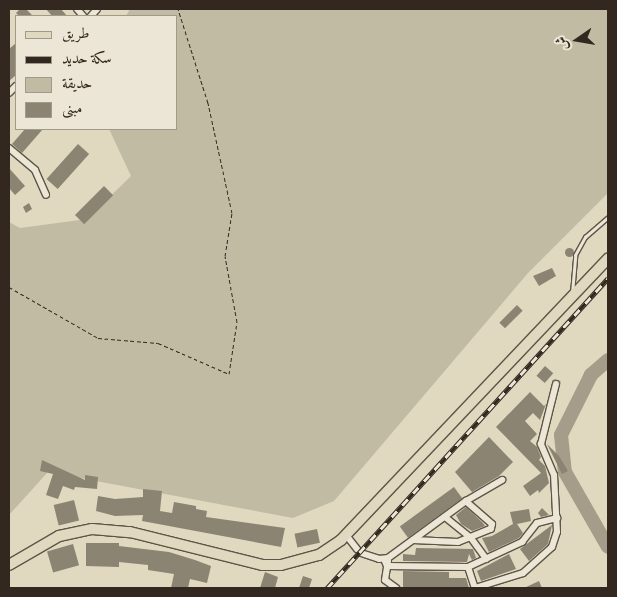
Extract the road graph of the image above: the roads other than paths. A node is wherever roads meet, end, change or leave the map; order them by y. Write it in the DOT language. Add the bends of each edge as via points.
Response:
graph roads {
  1 [pos="9,148"];
  2 [pos="46,195"];
  3 [pos="608,217"];
  4 [pos="608,259"];
  5 [pos="572,296"];
  6 [pos="556,384"];
  7 [pos="502,480"];
  8 [pos="466,501"];
  9 [pos="445,517"];
  10 [pos="557,518"];
  11 [pos="346,535"];
  12 [pos="471,538"];
  13 [pos="413,540"];
  14 [pos="486,559"];
  15 [pos="386,561"];
  16 [pos="9,565"];
  17 [pos="468,567"];
  18 [pos="396,588"];
  19 [pos="475,588"];
  1 -- 2 [label="street" via="35,170"];
  3 -- 5 [label="lane" via="585,237 574,255"];
  4 -- 5 [label="main road"];
  5 -- 11 [label="main road"];
  6 -- 10 [label="street" via="541,444 554,475"];
  7 -- 8 [label="street"];
  8 -- 9 [label="street"];
  8 -- 12 [label="street" via="492,526"];
  9 -- 12 [label="street"];
  9 -- 13 [label="street"];
  10 -- 14 [label="street" via="537,523 522,542"];
  10 -- 19 [label="street" via="557,532 547,554 523,573"];
  11 -- 15 [label="street" via="359,551"];
  11 -- 16 [label="main road" via="327,550 300,562 262,565 130,532 92,529 59,536"];
  12 -- 13 [label="street" via="458,542"];
  12 -- 14 [label="street"];
  13 -- 15 [label="street"];
  14 -- 17 [label="street"];
  15 -- 17 [label="street"];
  15 -- 18 [label="street" via="385,580"];
  17 -- 19 [label="street"];
}
